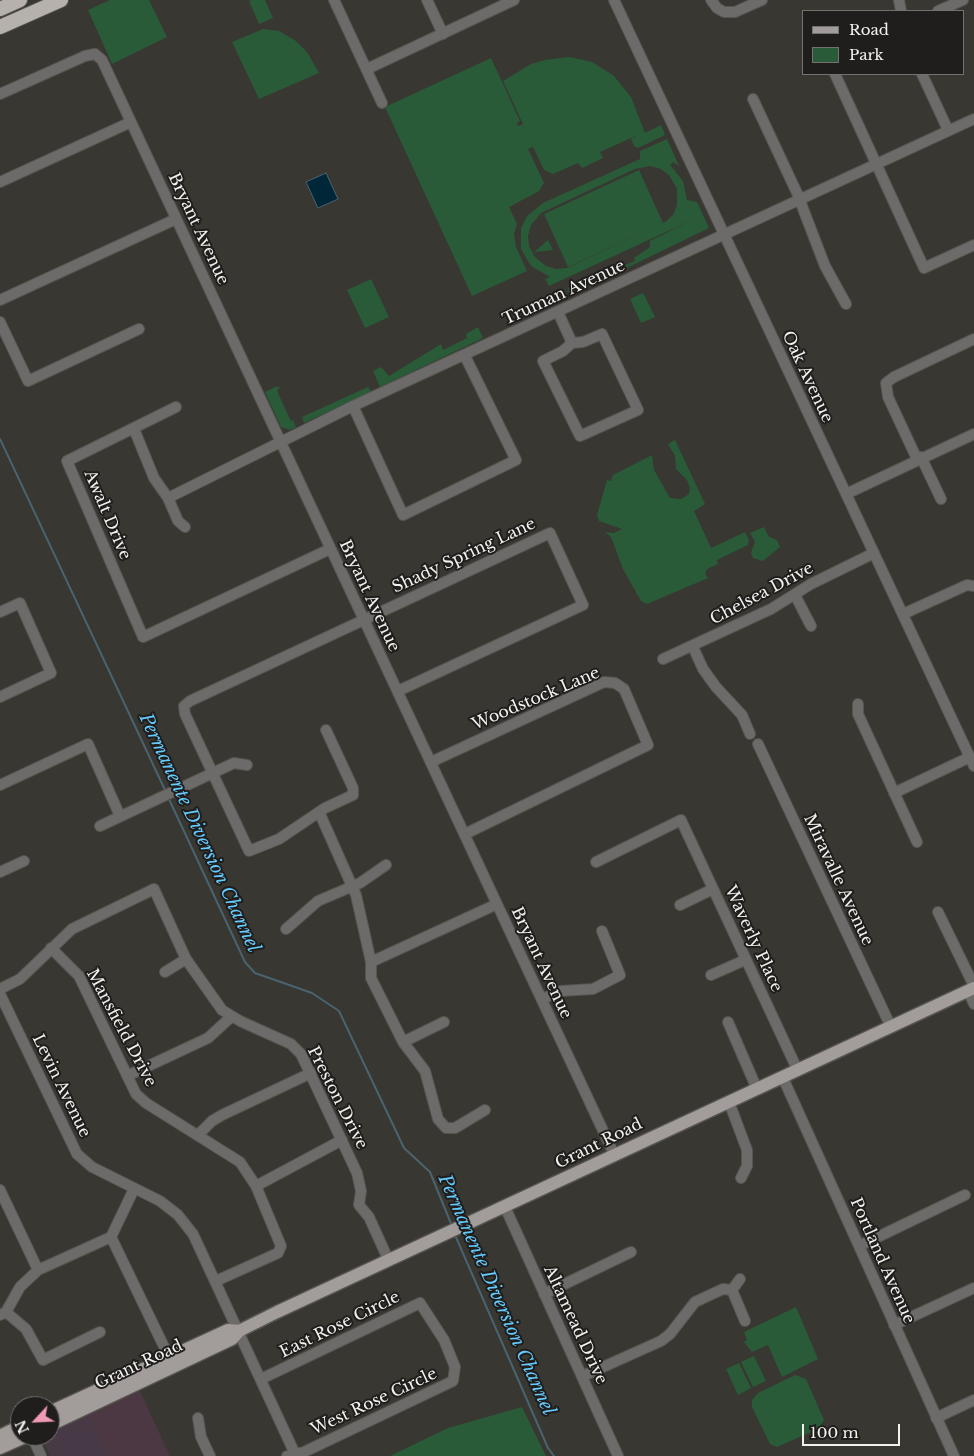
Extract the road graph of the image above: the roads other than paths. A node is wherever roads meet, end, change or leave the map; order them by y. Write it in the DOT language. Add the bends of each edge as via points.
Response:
graph roads {
  1 [pos="20,0"];
  2 [pos="61,0"];
  3 [pos="334,0"];
  4 [pos="427,0"];
  5 [pos="514,0"];
  6 [pos="614,0"];
  7 [pos="712,0"];
  8 [pos="762,0"];
  9 [pos="963,0"];
  10 [pos="0,9"];
  11 [pos="940,10"];
  12 [pos="0,27"];
  13 [pos="443,34"];
  14 [pos="367,69"];
  15 [pos="835,75"];
  16 [pos="922,75"];
  17 [pos="0,94"];
  18 [pos="753,99"];
  19 [pos="382,104"];
  20 [pos="974,118"];
  21 [pos="131,122"];
  22 [pos="948,130"];
  23 [pos="876,163"];
  24 [pos="0,182"];
  25 [pos="799,199"];
  26 [pos="176,219"];
  27 [pos="724,234"];
  28 [pos="974,245"];
  29 [pos="0,300"];
  30 [pos="846,304"];
  31 [pos="558,312"];
  32 [pos="0,322"];
  33 [pos="139,329"];
  34 [pos="974,339"];
  35 [pos="572,343"];
  36 [pos="465,356"];
  37 [pos="354,406"];
  38 [pos="176,407"];
  39 [pos="134,429"];
  40 [pos="974,434"];
  41 [pos="281,441"];
  42 [pos="919,458"];
  43 [pos="846,494"];
  44 [pos="168,498"];
  45 [pos="941,499"];
  46 [pos="185,526"];
  47 [pos="330,549"];
  48 [pos="874,553"];
  49 [pos="974,586"];
  50 [pos="795,595"];
  51 [pos="0,612"];
  52 [pos="903,614"];
  53 [pos="364,620"];
  54 [pos="811,626"];
  55 [pos="693,647"];
  56 [pos="663,659"];
  57 [pos="398,691"];
  58 [pos="0,697"];
  59 [pos="858,704"];
  60 [pos="326,730"];
  61 [pos="750,734"];
  62 [pos="758,744"];
  63 [pos="431,762"];
  64 [pos="972,762"];
  65 [pos="247,765"];
  66 [pos="212,773"];
  67 [pos="0,785"];
  68 [pos="894,793"];
  69 [pos="320,814"];
  70 [pos="120,816"];
  71 [pos="100,826"];
  72 [pos="465,834"];
  73 [pos="917,842"];
  74 [pos="24,861"];
  75 [pos="596,862"];
  76 [pos="386,865"];
  77 [pos="0,872"];
  78 [pos="352,886"];
  79 [pos="713,889"];
  80 [pos="497,904"];
  81 [pos="680,905"];
  82 [pos="938,912"];
  83 [pos="286,929"];
  84 [pos="602,931"];
  85 [pos="52,948"];
  86 [pos="186,959"];
  87 [pos="745,960"];
  88 [pos="371,962"];
  89 [pos="165,972"];
  90 [pos="711,975"];
  91 [pos="972,988"];
  92 [pos="0,989"];
  93 [pos="0,994"];
  94 [pos="542,999"];
  95 [pos="974,1004"];
  96 [pos="231,1017"];
  97 [pos="444,1022"];
  98 [pos="728,1022"];
  99 [pos="891,1028"];
  100 [pos="403,1042"];
  101 [pos="798,1071"];
  102 [pos="311,1073"];
  103 [pos="127,1076"];
  104 [pos="784,1078"];
  105 [pos="757,1089"];
  106 [pos="729,1102"];
  107 [pos="484,1110"];
  108 [pos="198,1135"];
  109 [pos="342,1140"];
  110 [pos="614,1154"];
  111 [pos="741,1178"];
  112 [pos="256,1186"];
  113 [pos="134,1189"];
  114 [pos="0,1190"];
  115 [pos="965,1196"];
  116 [pos="505,1207"];
  117 [pos="111,1237"];
  118 [pos="859,1246"];
  119 [pos="631,1252"];
  120 [pos="388,1259"];
  121 [pos="38,1270"];
  122 [pos="740,1279"];
  123 [pos="216,1281"];
  124 [pos="974,1288"];
  125 [pos="732,1290"];
  126 [pos="544,1294"];
  127 [pos="3,1314"];
  128 [pos="745,1321"];
  129 [pos="894,1325"];
  130 [pos="239,1331"];
  131 [pos="100,1332"];
  132 [pos="444,1340"];
  133 [pos="168,1357"];
  134 [pos="583,1376"];
  135 [pos="261,1379"];
  136 [pos="974,1400"];
  137 [pos="60,1407"];
  138 [pos="198,1418"];
  139 [pos="936,1418"];
  140 [pos="60,1420"];
  141 [pos="293,1455"];
  142 [pos="210,1456"];
  143 [pos="618,1456"];
  144 [pos="953,1456"];
  1 -- 10 [label="highway"];
  2 -- 12 [label="highway"];
  3 -- 14 [label="street"];
  4 -- 13 [label="street"];
  5 -- 13 [label="street"];
  6 -- 27 [label="street, Oak Avenue"];
  7 -- 8 [label="street" via="724,12 734,12"];
  9 -- 11 [label="street"];
  13 -- 14 [label="street"];
  14 -- 19 [label="street"];
  15 -- 23 [label="street"];
  16 -- 22 [label="street"];
  17 -- 21 [label="street, Bryant Avenue" via="95,54 102,60"];
  18 -- 25 [label="street"];
  20 -- 22 [label="street, Truman Avenue"];
  21 -- 24 [label="street"];
  21 -- 26 [label="street, Bryant Avenue"];
  22 -- 23 [label="street, Truman Avenue"];
  23 -- 25 [label="street, Truman Avenue"];
  23 -- 28 [label="street" via="924,268"];
  25 -- 27 [label="street, Truman Avenue"];
  25 -- 30 [label="street" via="825,266"];
  26 -- 29 [label="street"];
  26 -- 41 [label="street, Bryant Avenue"];
  27 -- 31 [label="street, Truman Avenue"];
  27 -- 43 [label="street, Oak Avenue"];
  31 -- 35 [label="street"];
  31 -- 36 [label="street, Truman Avenue"];
  32 -- 33 [label="street" via="28,381"];
  34 -- 42 [label="street" via="894,376 886,383 888,398"];
  35 -- 35 [label="street" via="602,334 638,410 580,436 543,360"];
  36 -- 37 [label="street, Truman Avenue"];
  36 -- 37 [label="street" via="516,460 403,515"];
  37 -- 41 [label="street, Truman Avenue"];
  38 -- 39 [label="street, Awalt Drive"];
  39 -- 44 [label="street" via="154,478"];
  39 -- 47 [label="street, Awalt Drive" via="67,461 143,637"];
  40 -- 42 [label="street"];
  41 -- 44 [label="street, Truman Avenue"];
  41 -- 47 [label="street, Bryant Avenue"];
  42 -- 43 [label="street"];
  42 -- 45 [label="street"];
  43 -- 48 [label="street, Oak Avenue"];
  44 -- 46 [label="street" via="178,521"];
  47 -- 53 [label="street, Bryant Avenue"];
  48 -- 50 [label="street, Chelsea Drive"];
  48 -- 52 [label="street, Oak Avenue"];
  49 -- 52 [label="street" via="967,585"];
  50 -- 54 [label="street"];
  50 -- 55 [label="street, Chelsea Drive"];
  51 -- 58 [label="street" via="20,603 51,673"];
  52 -- 64 [label="street, Oak Avenue"];
  53 -- 57 [label="street, Bryant Avenue"];
  53 -- 57 [label="street, Shady Spring Lane" via="550,533 583,605"];
  53 -- 66 [label="street, Shady Spring Lane" via="184,706"];
  55 -- 56 [label="street, Chelsea Drive"];
  55 -- 61 [label="street" via="703,669 742,715"];
  57 -- 63 [label="street, Bryant Avenue"];
  59 -- 68 [label="street" via="858,714"];
  60 -- 69 [label="street" via="354,792"];
  62 -- 99 [label="street, Miravalle Avenue"];
  63 -- 72 [label="street, Bryant Avenue"];
  63 -- 72 [label="street, Woodstock Lane" via="604,682 615,683 624,689 648,745"];
  64 -- 68 [label="street"];
  65 -- 66 [label="street" via="234,764"];
  66 -- 69 [label="street" via="248,851 279,839"];
  66 -- 70 [label="street"];
  67 -- 70 [label="street" via="88,744"];
  68 -- 73 [label="street"];
  69 -- 78 [label="street"];
  70 -- 71 [label="street"];
  72 -- 80 [label="street, Bryant Avenue"];
  74 -- 77 [label="street"];
  75 -- 79 [label="street, Waverly Place" via="681,820"];
  76 -- 78 [label="street"];
  78 -- 83 [label="street" via="318,902"];
  78 -- 88 [label="street"];
  79 -- 81 [label="street"];
  79 -- 87 [label="street, Waverly Place"];
  80 -- 88 [label="street"];
  80 -- 94 [label="street, Bryant Avenue"];
  82 -- 91 [label="street"];
  84 -- 94 [label="street" via="620,975 593,989 561,991"];
  85 -- 86 [label="street, Preston Drive" via="72,929 154,889"];
  85 -- 92 [label="street, Preston Drive" via="20,979"];
  85 -- 103 [label="street, Mansfield Drive" via="79,976"];
  86 -- 89 [label="street"];
  86 -- 96 [label="street, Preston Drive" via="222,1010"];
  87 -- 90 [label="street"];
  87 -- 101 [label="street, Waverly Place"];
  88 -- 100 [label="street" via="371,978"];
  91 -- 95 [label="street"];
  91 -- 99 [label="main road, Grant Road"];
  93 -- 113 [label="street, Levin Avenue" via="77,1154 92,1168"];
  94 -- 110 [label="street, Bryant Avenue"];
  96 -- 102 [label="street, Preston Drive" via="291,1044 301,1054"];
  96 -- 103 [label="street" via="208,1038"];
  97 -- 100 [label="street"];
  98 -- 105 [label="street"];
  99 -- 101 [label="main road, Grant Road"];
  100 -- 107 [label="street" via="425,1071 433,1107 446,1128 455,1128"];
  101 -- 104 [label="main road, Grant Road"];
  102 -- 108 [label="street" via="222,1115"];
  102 -- 109 [label="street, Preston Drive"];
  103 -- 108 [label="street, Mansfield Drive" via="136,1094 146,1103"];
  104 -- 105 [label="main road, Grant Road"];
  104 -- 118 [label="street, Portland Avenue"];
  105 -- 106 [label="main road, Grant Road"];
  106 -- 110 [label="main road, Grant Road"];
  106 -- 111 [label="street" via="747,1150 748,1166"];
  108 -- 112 [label="street, Mansfield Drive" via="240,1162"];
  109 -- 112 [label="street"];
  109 -- 120 [label="street, Preston Drive" via="357,1173 360,1205"];
  110 -- 116 [label="main road, Grant Road"];
  112 -- 123 [label="street, Mansfield Drive" via="282,1246 278,1253"];
  113 -- 117 [label="street"];
  113 -- 123 [label="street, Levin Avenue" via="160,1201 178,1215 193,1234"];
  114 -- 121 [label="street"];
  115 -- 118 [label="street"];
  116 -- 120 [label="main road, Grant Road"];
  116 -- 126 [label="street, Altamead Drive"];
  117 -- 121 [label="street"];
  117 -- 133 [label="street"];
  118 -- 129 [label="street, Portland Avenue"];
  119 -- 126 [label="street"];
  120 -- 130 [label="main road, Grant Road"];
  121 -- 127 [label="street" via="20,1287"];
  122 -- 125 [label="street"];
  123 -- 130 [label="street, Levin Avenue"];
  124 -- 129 [label="street"];
  125 -- 128 [label="street"];
  125 -- 134 [label="street" via="723,1289 695,1302 661,1341"];
  126 -- 134 [label="street, Altamead Drive"];
  127 -- 131 [label="street" via="26,1329 43,1360"];
  129 -- 139 [label="street, Portland Avenue"];
  130 -- 133 [label="main road, Grant Road" via="228,1330"];
  130 -- 135 [label="street, Levin Avenue"];
  130 -- 140 [label="main road, Grant Road" via="232,1339"];
  132 -- 135 [label="street, East Rose Circle" via="420,1303"];
  132 -- 141 [label="street, West Rose Circle" via="455,1367 453,1382"];
  133 -- 137 [label="main road, Grant Road"];
  134 -- 143 [label="street, Altamead Drive"];
  135 -- 141 [label="street, Levin Avenue"];
  136 -- 139 [label="street"];
  138 -- 142 [label="street" via="201,1437"];
  139 -- 144 [label="street, Portland Avenue"];
}
